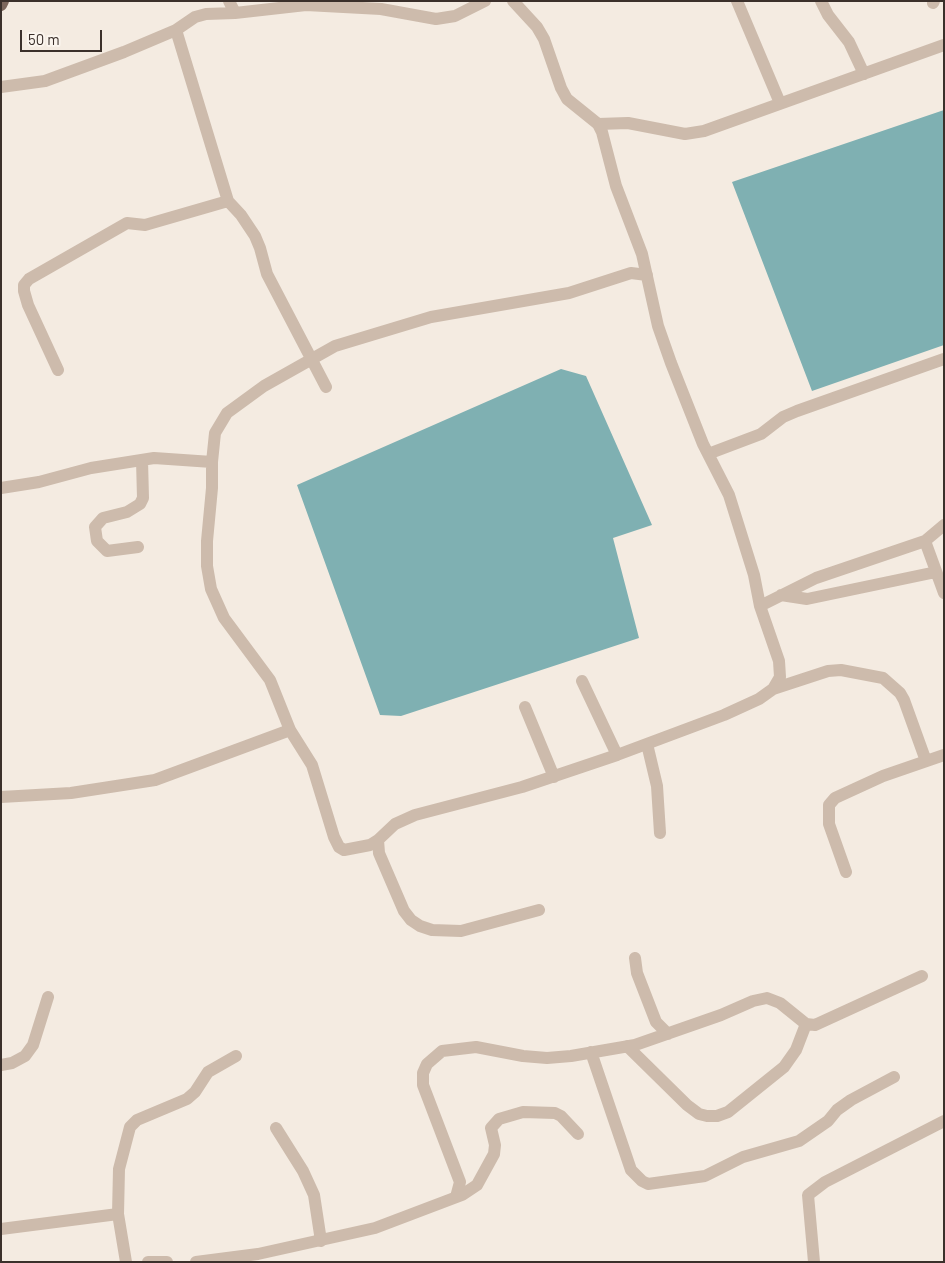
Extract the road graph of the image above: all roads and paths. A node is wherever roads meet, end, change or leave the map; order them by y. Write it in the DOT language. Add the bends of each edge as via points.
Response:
graph roads {
  1 [pos="229,1"];
  2 [pos="486,1"];
  3 [pos="513,1"];
  4 [pos="737,1"];
  5 [pos="821,1"];
  6 [pos="235,13"];
  7 [pos="176,30"];
  8 [pos="944,45"];
  9 [pos="864,74"];
  10 [pos="1,87"];
  11 [pos="780,103"];
  12 [pos="598,124"];
  13 [pos="228,201"];
  14 [pos="647,275"];
  15 [pos="944,358"];
  16 [pos="310,359"];
  17 [pos="58,370"];
  18 [pos="326,387"];
  19 [pos="708,454"];
  20 [pos="142,460"];
  21 [pos="212,462"];
  22 [pos="1,488"];
  23 [pos="944,526"];
  24 [pos="925,541"];
  25 [pos="138,547"];
  26 [pos="936,572"];
  27 [pos="944,593"];
  28 [pos="781,595"];
  29 [pos="760,606"];
  30 [pos="582,680"];
  31 [pos="773,689"];
  32 [pos="525,707"];
  33 [pos="290,730"];
  34 [pos="646,744"];
  35 [pos="617,755"];
  36 [pos="944,755"];
  37 [pos="926,761"];
  38 [pos="554,777"];
  39 [pos="1,797"];
  40 [pos="660,832"];
  41 [pos="378,840"];
  42 [pos="846,872"];
  43 [pos="539,910"];
  44 [pos="635,958"];
  45 [pos="922,976"];
  46 [pos="48,996"];
  47 [pos="806,1024"];
  48 [pos="668,1034"];
  49 [pos="626,1046"];
  50 [pos="591,1052"];
  51 [pos="236,1056"];
  52 [pos="1,1065"];
  53 [pos="894,1077"];
  54 [pos="944,1121"];
  55 [pos="276,1128"];
  56 [pos="578,1134"];
  57 [pos="456,1197"];
  58 [pos="118,1214"];
  59 [pos="1,1229"];
  60 [pos="321,1241"];
  61 [pos="126,1262"];
  62 [pos="148,1262"];
  63 [pos="167,1262"];
  64 [pos="196,1262"];
  65 [pos="814,1262"];
  1 -- 6 [label="street"];
  2 -- 6 [label="street" via="455,16 436,19 381,9 306,5"];
  3 -- 12 [label="street" via="544,39 567,98"];
  4 -- 11 [label="street"];
  5 -- 9 [label="street" via="849,42"];
  6 -- 7 [label="street" via="206,14"];
  7 -- 10 [label="street" via="45,81"];
  7 -- 13 [label="street"];
  8 -- 9 [label="street"];
  9 -- 11 [label="street"];
  11 -- 12 [label="street" via="704,131 685,134 628,123"];
  12 -- 14 [label="street"];
  13 -- 16 [label="street" via="255,236 267,274"];
  13 -- 17 [label="street" via="145,225 127,223 29,279 24,291"];
  14 -- 16 [label="street" via="631,273 569,293 431,317 363,336"];
  14 -- 19 [label="street" via="658,326"];
  15 -- 19 [label="street" via="797,411 778,420 761,434"];
  16 -- 18 [label="street"];
  16 -- 21 [label="street" via="227,413 215,434"];
  19 -- 29 [label="street" via="730,495"];
  20 -- 21 [label="street" via="168,458"];
  20 -- 22 [label="street"];
  20 -- 25 [label="street" via="143,498 140,504 127,512 103,518 95,527 96,541 107,550"];
  21 -- 33 [label="street" via="207,541 211,589 224,618 270,680"];
  23 -- 24 [label="street"];
  24 -- 26 [label="street"];
  24 -- 28 [label="street" via="816,578"];
  26 -- 27 [label="street"];
  26 -- 28 [label="street" via="807,599"];
  28 -- 29 [label="street"];
  29 -- 31 [label="street" via="779,661 780,677"];
  30 -- 35 [label="street"];
  31 -- 34 [label="street" via="724,715"];
  31 -- 37 [label="street" via="828,671 841,670 883,678 904,700"];
  32 -- 38 [label="street"];
  33 -- 39 [label="street" via="155,780 70,793"];
  33 -- 41 [label="street" via="312,766 339,847 351,850"];
  34 -- 35 [label="street"];
  34 -- 40 [label="street" via="657,786"];
  35 -- 38 [label="street"];
  36 -- 37 [label="street"];
  37 -- 42 [label="street" via="835,798 830,805 829,824"];
  38 -- 41 [label="street" via="415,815 395,824"];
  41 -- 43 [label="street" via="379,853 404,912 420,926 432,930 461,931"];
  44 -- 48 [label="street" via="637,974 656,1022"];
  45 -- 47 [label="street" via="828,1020 815,1025"];
  46 -- 52 [label="street" via="33,1046 24,1056"];
  47 -- 48 [label="street" via="780,1003 767,998"];
  47 -- 49 [label="street" via="796,1050 784,1068 728,1112 717,1116 707,1116 687,1105"];
  48 -- 49 [label="street"];
  49 -- 50 [label="street"];
  50 -- 53 [label="street" via="631,1170 648,1184 705,1176 742,1157 799,1141 851,1100"];
  50 -- 57 [label="street" via="547,1058 476,1047 442,1051 427,1064 423,1085 460,1182"];
  51 -- 58 [label="street" via="208,1072 196,1092 186,1099 136,1120 130,1127 119,1169"];
  54 -- 65 [label="street" via="825,1182 808,1195"];
  55 -- 60 [label="street" via="314,1194"];
  56 -- 57 [label="street" via="555,1112 523,1112 499,1119 491,1128 494,1154 477,1185"];
  57 -- 60 [label="street" via="375,1228"];
  58 -- 59 [label="street"];
  58 -- 61 [label="street"];
  60 -- 64 [label="street"];
  62 -- 63 [label="street"];
}
